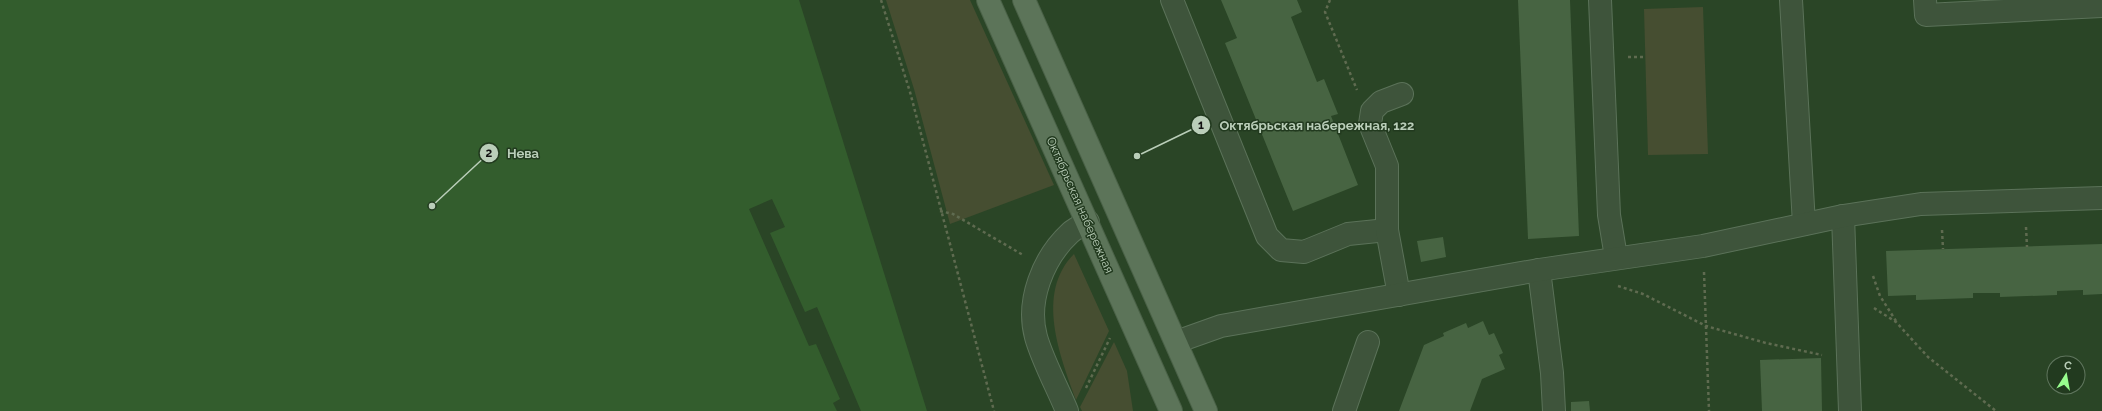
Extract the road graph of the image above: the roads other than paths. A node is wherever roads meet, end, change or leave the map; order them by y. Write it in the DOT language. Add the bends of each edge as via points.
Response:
graph roads {
  1 [pos="988,0"];
  2 [pos="1024,0"];
  3 [pos="1172,0"];
  4 [pos="1600,0"];
  5 [pos="1791,0"];
  6 [pos="1925,0"];
  7 [pos="2102,6"];
  8 [pos="1402,94"];
  9 [pos="2102,198"];
  10 [pos="1843,216"];
  11 [pos="1088,222"];
  12 [pos="1804,224"];
  13 [pos="1387,230"];
  14 [pos="1616,257"];
  15 [pos="1539,270"];
  16 [pos="1399,295"];
  17 [pos="1176,342"];
  18 [pos="1368,342"];
  19 [pos="1067,411"];
  20 [pos="1172,411"];
  21 [pos="1206,411"];
  22 [pos="1344,411"];
  23 [pos="1554,411"];
  24 [pos="1850,411"];
  1 -- 11 [label="main road, Октябрьская набережная"];
  2 -- 17 [label="main road"];
  3 -- 13 [label="lane" via="1267,236 1281,250 1304,252 1348,234"];
  4 -- 14 [label="lane" via="1609,215"];
  5 -- 12 [label="lane"];
  6 -- 7 [label="lane" via="1926,15"];
  8 -- 13 [label="lane" via="1381,102 1372,111 1370,124 1387,166"];
  9 -- 10 [label="lane" via="1921,204"];
  10 -- 12 [label="lane"];
  10 -- 24 [label="lane"];
  11 -- 19 [label="lane" via="1071,232 1058,246 1044,268 1036,293 1036,337"];
  11 -- 20 [label="main road, Октябрьская набережная"];
  12 -- 14 [label="lane" via="1703,246"];
  13 -- 16 [label="lane"];
  14 -- 15 [label="lane"];
  15 -- 16 [label="lane"];
  15 -- 23 [label="lane" via="1552,373"];
  16 -- 17 [label="lane" via="1221,326"];
  17 -- 21 [label="main road"];
  18 -- 22 [label="lane"];
}
